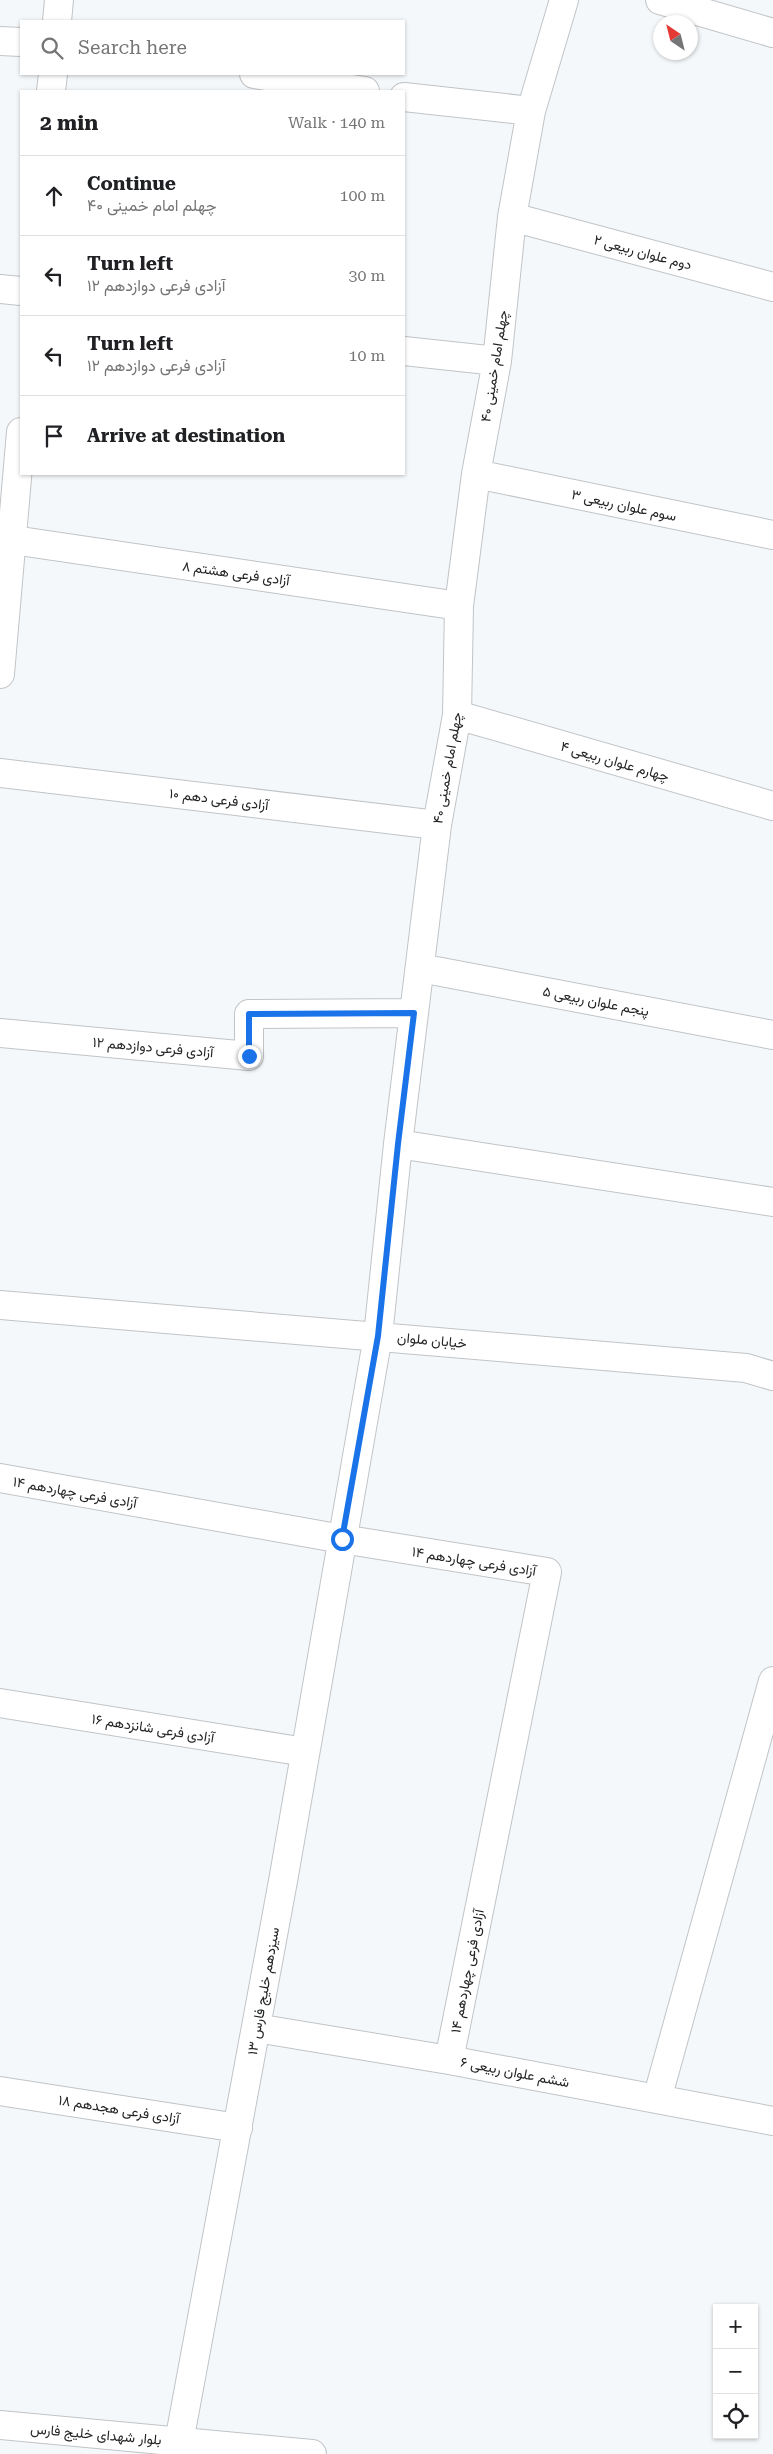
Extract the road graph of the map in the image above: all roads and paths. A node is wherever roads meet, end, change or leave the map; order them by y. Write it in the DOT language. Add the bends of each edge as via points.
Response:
graph roads {
  1 [pos="59,0"];
  2 [pos="564,0"];
  3 [pos="660,0"];
  4 [pos="58,20"];
  5 [pos="773,33"];
  6 [pos="0,41"];
  7 [pos="20,42"];
  8 [pos="53,75"];
  9 [pos="261,75"];
  10 [pos="51,90"];
  11 [pos="358,90"];
  12 [pos="405,97"];
  13 [pos="531,111"];
  14 [pos="512,217"];
  15 [pos="773,287"];
  16 [pos="0,289"];
  17 [pos="20,291"];
  18 [pos="405,351"];
  19 [pos="497,361"];
  20 [pos="20,439"];
  21 [pos="476,474"];
  22 [pos="773,535"];
  23 [pos="6,539"];
  24 [pos="460,606"];
  25 [pos="0,674"];
  26 [pos="457,715"];
  27 [pos="0,773"];
  28 [pos="773,806"];
  29 [pos="437,826"];
  30 [pos="420,968"];
  31 [pos="414,1013"];
  32 [pos="0,1033"];
  33 [pos="773,1035"];
  34 [pos="398,1144"];
  35 [pos="773,1202"];
  36 [pos="0,1305"];
  37 [pos="378,1336"];
  38 [pos="773,1376"];
  39 [pos="0,1478"];
  40 [pos="342,1539"];
  41 [pos="773,1681"];
  42 [pos="0,1703"];
  43 [pos="305,1752"];
  44 [pos="256,2028"];
  45 [pos="449,2060"];
  46 [pos="0,2091"];
  47 [pos="657,2099"];
  48 [pos="773,2121"];
  49 [pos="238,2128"];
  50 [pos="0,2425"];
  51 [pos="179,2442"];
  52 [pos="312,2454"];
  1 -- 4 [label="street"];
  2 -- 13 [label="street, چهلم امام خمینی ۴۰"];
  3 -- 5 [label="street"];
  6 -- 7 [label="street"];
  8 -- 10 [label="street"];
  9 -- 11 [label="street"];
  12 -- 13 [label="street"];
  13 -- 14 [label="street, چهلم امام خمینی ۴۰"];
  14 -- 15 [label="street, دوم علوان ربیعی ۲"];
  14 -- 19 [label="street, چهلم امام خمینی ۴۰"];
  16 -- 17 [label="street"];
  18 -- 19 [label="street"];
  19 -- 21 [label="street, چهلم امام خمینی ۴۰"];
  20 -- 23 [label="street"];
  21 -- 22 [label="street, سوم علوان ربیعی ۳"];
  21 -- 24 [label="street, چهلم امام خمینی ۴۰"];
  23 -- 24 [label="street, آزادی فرعی هشتم ۸"];
  23 -- 25 [label="street"];
  24 -- 26 [label="street, چهلم امام خمینی ۴۰"];
  26 -- 28 [label="street, چهارم علوان ربیعی ۴"];
  26 -- 29 [label="street, چهلم امام خمینی ۴۰"];
  27 -- 29 [label="street, آزادی فرعی دهم ۱۰"];
  29 -- 30 [label="street, چهلم امام خمینی ۴۰"];
  30 -- 31 [label="street, چهلم امام خمینی ۴۰"];
  30 -- 33 [label="street, پنجم علوان ربیعی ۵"];
  31 -- 32 [label="street, آزادی فرعی دوازدهم ۱۲" via="249,1014 249,1056"];
  31 -- 34 [label="street, چهلم امام خمینی ۴۰"];
  34 -- 35 [label="street"];
  34 -- 37 [label="street, چهلم امام خمینی ۴۰"];
  36 -- 37 [label="street, خیابان ملوان"];
  37 -- 38 [label="street, خیابان ملوان" via="746,1368"];
  37 -- 40 [label="street, چهلم امام خمینی ۴۰"];
  39 -- 40 [label="street, آزادی فرعی چهاردهم ۱۴"];
  40 -- 43 [label="street, سیزدهم خلیج فارس ۱۳"];
  40 -- 45 [label="street, آزادی فرعی چهاردهم ۱۴" via="547,1572"];
  41 -- 47 [label="street"];
  42 -- 43 [label="street, آزادی فرعی شانزدهم ۱۶"];
  43 -- 44 [label="street, سیزدهم خلیج فارس ۱۳"];
  44 -- 45 [label="street, ششم علوان ربیعی ۶"];
  44 -- 49 [label="street, سیزدهم خلیج فارس ۱۳"];
  45 -- 47 [label="street, ششم علوان ربیعی ۶"];
  46 -- 49 [label="street, آزادی فرعی هجدهم ۱۸"];
  47 -- 48 [label="street, ششم علوان ربیعی ۶"];
  49 -- 51 [label="street, سیزدهم خلیج فارس ۱۳"];
  50 -- 51 [label="street, بلوار شهدای خلیج فارس"];
  51 -- 52 [label="street, بلوار شهدای خلیج فارس"];
}
